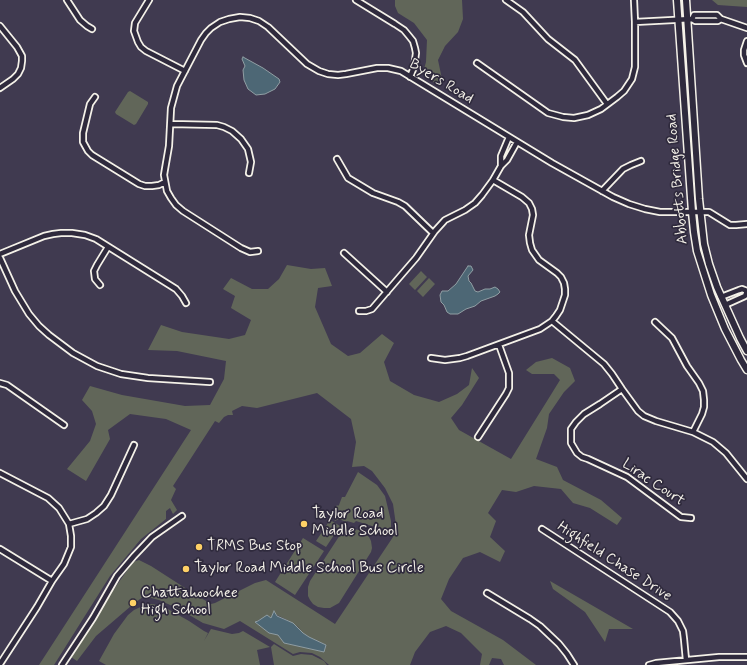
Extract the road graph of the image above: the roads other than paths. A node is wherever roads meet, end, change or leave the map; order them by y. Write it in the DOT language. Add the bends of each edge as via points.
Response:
graph roads {
  1 [pos="67,0"];
  2 [pos="149,0"];
  3 [pos="356,0"];
  4 [pos="506,0"];
  5 [pos="634,0"];
  6 [pos="677,0"];
  7 [pos="686,0"];
  8 [pos="690,19"];
  9 [pos="678,20"];
  10 [pos="635,22"];
  11 [pos="0,26"];
  12 [pos="747,28"];
  13 [pos="92,29"];
  14 [pos="747,40"];
  15 [pos="477,63"];
  16 [pos="747,63"];
  17 [pos="185,71"];
  18 [pos="410,77"];
  19 [pos="0,88"];
  20 [pos="95,97"];
  21 [pos="607,104"];
  22 [pos="171,124"];
  23 [pos="509,137"];
  24 [pos="517,142"];
  25 [pos="336,159"];
  26 [pos="641,161"];
  27 [pos="501,166"];
  28 [pos="249,173"];
  29 [pos="493,180"];
  30 [pos="165,182"];
  31 [pos="602,191"];
  32 [pos="692,212"];
  33 [pos="700,212"];
  34 [pos="747,224"];
  35 [pos="433,233"];
  36 [pos="108,247"];
  37 [pos="258,251"];
  38 [pos="344,253"];
  39 [pos="0,254"];
  40 [pos="0,258"];
  41 [pos="100,285"];
  42 [pos="747,291"];
  43 [pos="387,292"];
  44 [pos="722,297"];
  45 [pos="186,303"];
  46 [pos="725,305"];
  47 [pos="359,311"];
  48 [pos="552,321"];
  49 [pos="655,322"];
  50 [pos="499,345"];
  51 [pos="747,351"];
  52 [pos="431,358"];
  53 [pos="747,370"];
  54 [pos="210,382"];
  55 [pos="0,383"];
  56 [pos="622,389"];
  57 [pos="64,425"];
  58 [pos="693,432"];
  59 [pos="478,437"];
  60 [pos="134,445"];
  61 [pos="0,473"];
  62 [pos="747,479"];
  63 [pos="182,516"];
  64 [pos="691,518"];
  65 [pos="69,524"];
  66 [pos="542,529"];
  67 [pos="0,549"];
  68 [pos="52,581"];
  69 [pos="487,593"];
  70 [pos="747,657"];
  71 [pos="686,660"];
  72 [pos="0,664"];
  73 [pos="62,665"];
  74 [pos="574,665"];
  75 [pos="649,665"];
  1 -- 13 [label="street" via="80,20"];
  2 -- 17 [label="street" via="135,23 134,31 138,42 146,51"];
  3 -- 18 [label="street" via="404,30 413,41 416,53"];
  4 -- 21 [label="street" via="523,12 551,42 575,60"];
  5 -- 10 [label="street"];
  6 -- 9 [label="main road, Abbotts Bridge Road"];
  7 -- 8 [label="main road, Abbotts Bridge Road"];
  8 -- 9 [label="street"];
  8 -- 12 [label="street" via="694,15 718,15"];
  8 -- 33 [label="main road, Abbotts Bridge Road"];
  9 -- 10 [label="street"];
  9 -- 32 [label="main road, Abbotts Bridge Road"];
  10 -- 21 [label="street" via="635,67 632,79 624,91"];
  11 -- 19 [label="street" via="17,47 22,61 18,74"];
  14 -- 16 [label="street" via="744,50"];
  15 -- 21 [label="street" via="548,113 574,118 588,115"];
  17 -- 18 [label="street, Byers Road" via="201,40 211,28 220,22 240,17 259,21 268,27 318,71 338,75 388,68"];
  17 -- 22 [label="street, Byers Road" via="173,98"];
  18 -- 23 [label="street, Byers Road"];
  20 -- 30 [label="street" via="90,104 83,133 83,142 88,151 139,184 152,186"];
  22 -- 28 [label="street" via="217,126 232,131 242,139 248,149 251,162"];
  22 -- 30 [label="street, Byers Road" via="164,169"];
  23 -- 24 [label="street, Byers Road"];
  23 -- 27 [label="street" via="501,156"];
  24 -- 27 [label="street"];
  24 -- 31 [label="street, Byers Road"];
  25 -- 35 [label="street" via="348,178 373,193 405,206"];
  26 -- 31 [label="street" via="623,169"];
  27 -- 29 [label="street"];
  29 -- 35 [label="street" via="475,203 445,220"];
  29 -- 48 [label="street" via="529,203 533,215 529,235 532,250 564,283 565,295 560,310"];
  30 -- 37 [label="street, Byers Road" via="171,198 182,211 242,248 250,252"];
  31 -- 32 [label="street, Byers Road" via="645,209 660,212"];
  32 -- 33 [label="street, Byers Road"];
  32 -- 53 [label="main road, Abbotts Bridge Road" via="697,251 711,295 725,329"];
  33 -- 34 [label="street, Byers Road" via="709,212 730,224"];
  33 -- 44 [label="main road, Abbotts Bridge Road" via="709,264"];
  35 -- 43 [label="street"];
  36 -- 39 [label="street" via="85,235 61,233 44,236"];
  36 -- 41 [label="street" via="94,271"];
  36 -- 45 [label="street" via="176,289"];
  38 -- 43 [label="street"];
  40 -- 54 [label="street" via="29,314 49,336 73,353 97,366 121,374"];
  42 -- 44 [label="street" via="742,289"];
  42 -- 46 [label="street" via="745,296"];
  43 -- 47 [label="street" via="372,309"];
  44 -- 46 [label="main road, Abbotts Bridge Road"];
  46 -- 51 [label="main road, Abbotts Bridge Road"];
  48 -- 50 [label="street" via="540,329"];
  48 -- 56 [label="street" via="604,364"];
  49 -- 58 [label="street" via="672,338 703,391 704,407"];
  50 -- 52 [label="street" via="460,358"];
  50 -- 59 [label="street" via="509,373 508,388"];
  55 -- 57 [label="street" via="7,385"];
  56 -- 58 [label="street" via="644,416"];
  56 -- 64 [label="street, Lirac Court" via="584,414 571,429 572,443 577,453 627,477 681,517"];
  58 -- 62 [label="street" via="713,442 726,453"];
  60 -- 65 [label="street" via="104,506 87,519"];
  61 -- 65 [label="street" via="48,498 59,508"];
  63 -- 73 [label="street" via="152,537 117,576"];
  65 -- 68 [label="street" via="71,547 64,564"];
  66 -- 71 [label="street, Highfield Chase Drive" via="670,612 682,631"];
  67 -- 68 [label="street"];
  68 -- 72 [label="street"];
  69 -- 74 [label="street" via="540,626 559,644"];
  70 -- 71 [label="street"];
  71 -- 75 [label="street"];
}
